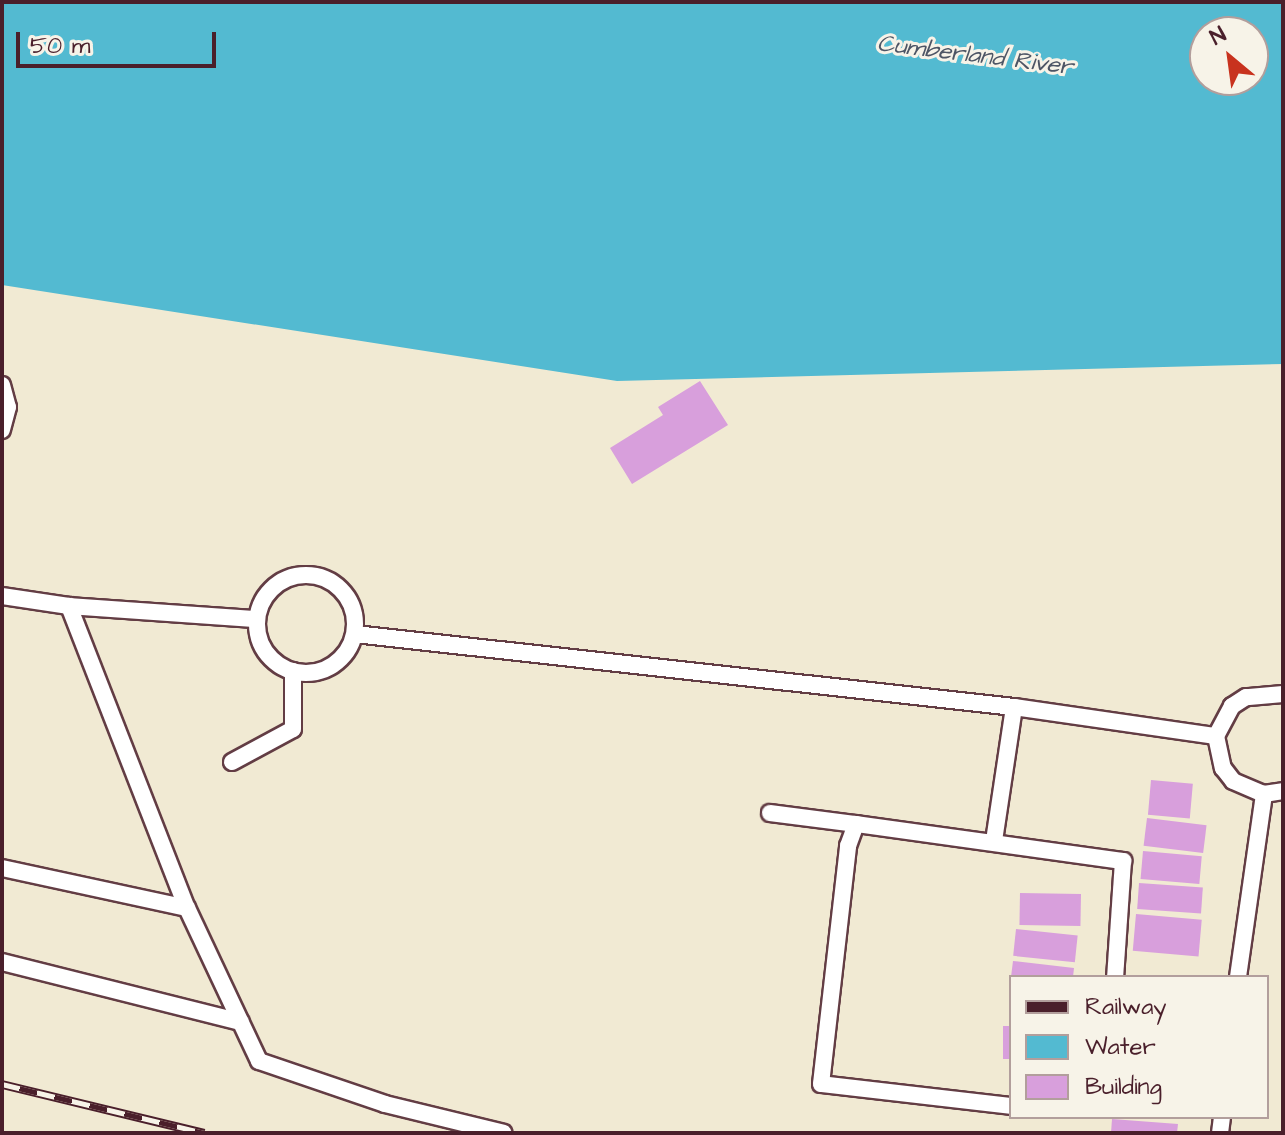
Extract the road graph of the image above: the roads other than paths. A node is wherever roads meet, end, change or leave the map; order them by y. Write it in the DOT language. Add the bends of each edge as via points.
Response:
graph roads {
  1 [pos="2,385"];
  2 [pos="2,430"];
  3 [pos="2,596"];
  4 [pos="69,606"];
  5 [pos="257,619"];
  6 [pos="355,634"];
  7 [pos="293,671"];
  8 [pos="1283,694"];
  9 [pos="1014,707"];
  10 [pos="1216,736"];
  11 [pos="232,762"];
  12 [pos="1283,791"];
  13 [pos="1264,794"];
  14 [pos="770,813"];
  15 [pos="856,824"];
  16 [pos="994,841"];
  17 [pos="2,868"];
  18 [pos="187,908"];
  19 [pos="2,962"];
  20 [pos="1115,975"];
  21 [pos="1238,975"];
  22 [pos="241,1022"];
  23 [pos="1009,1106"];
  24 [pos="504,1133"];
  1 -- 2 [label="lane" via="8,407"];
  3 -- 4 [label="lane"];
  4 -- 5 [label="lane"];
  4 -- 18 [label="lane"];
  5 -- 6 [label="lane" via="272,589 300,575 316,575 343,590 356,618"];
  5 -- 7 [label="lane" via="266,652"];
  6 -- 7 [label="lane" via="339,661 310,673"];
  6 -- 9 [label="lane"];
  7 -- 11 [label="lane" via="293,729"];
  8 -- 10 [label="lane" via="1246,697 1221,720"];
  9 -- 10 [label="lane"];
  9 -- 16 [label="lane"];
  10 -- 13 [label="lane" via="1217,753 1228,775"];
  12 -- 13 [label="lane"];
  13 -- 21 [label="lane"];
  14 -- 15 [label="lane"];
  15 -- 16 [label="lane"];
  15 -- 23 [label="lane" via="848,846 821,1084"];
  16 -- 20 [label="lane" via="1123,861"];
  17 -- 18 [label="lane"];
  18 -- 22 [label="lane"];
  19 -- 22 [label="lane"];
  22 -- 24 [label="lane" via="259,1061 385,1104"];
}
